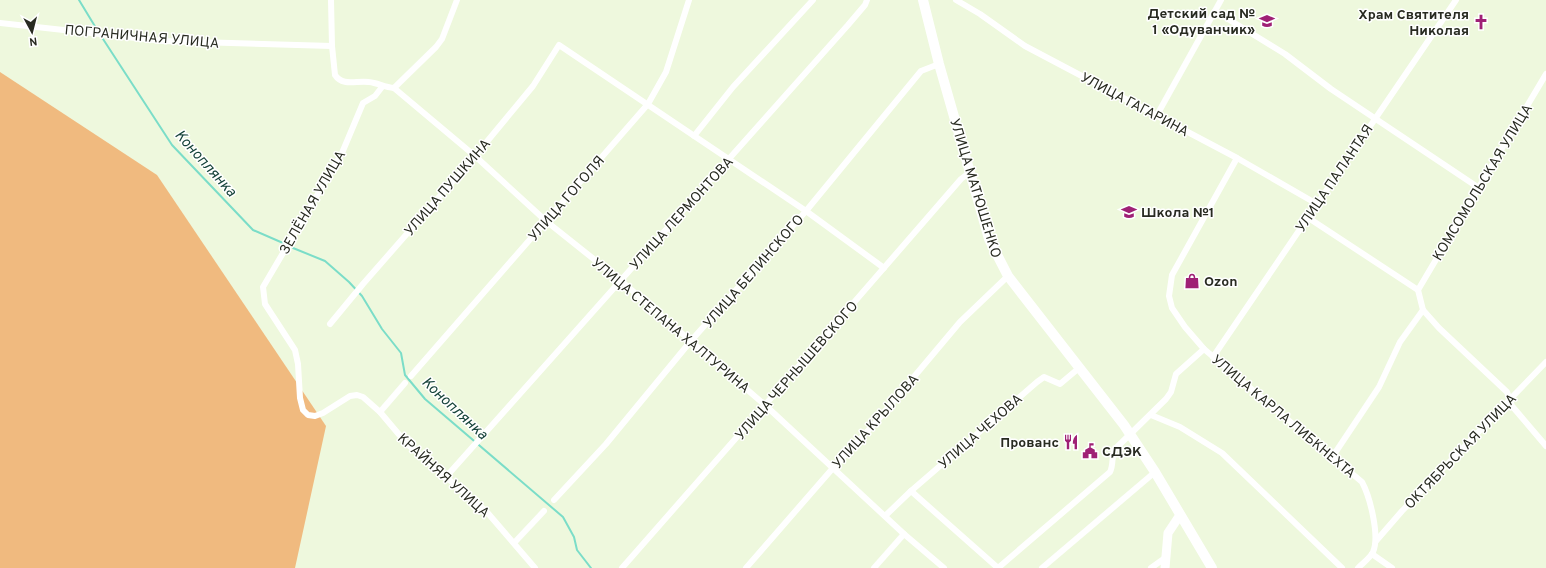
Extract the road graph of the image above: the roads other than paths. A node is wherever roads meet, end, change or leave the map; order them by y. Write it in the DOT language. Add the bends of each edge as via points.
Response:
graph roads {
  1 [pos="331,0"];
  2 [pos="457,0"];
  3 [pos="689,0"];
  4 [pos="813,0"];
  5 [pos="866,0"];
  6 [pos="923,0"];
  7 [pos="956,0"];
  8 [pos="1221,0"];
  9 [pos="1456,0"];
  10 [pos="1216,11"];
  11 [pos="0,23"];
  12 [pos="332,46"];
  13 [pos="939,64"];
  14 [pos="1546,74"];
  15 [pos="382,87"];
  16 [pos="394,88"];
  17 [pos="648,104"];
  18 [pos="1157,115"];
  19 [pos="1375,117"];
  20 [pos="694,136"];
  21 [pos="475,156"];
  22 [pos="1237,158"];
  23 [pos="728,160"];
  24 [pos="970,172"];
  25 [pos="1480,188"];
  26 [pos="1316,204"];
  27 [pos="806,211"];
  28 [pos="1307,217"];
  29 [pos="546,221"];
  30 [pos="884,268"];
  31 [pos="1008,276"];
  32 [pos="620,280"];
  33 [pos="1418,290"];
  34 [pos="1423,310"];
  35 [pos="278,322"];
  36 [pos="330,324"];
  37 [pos="690,342"];
  38 [pos="1204,349"];
  39 [pos="1213,357"];
  40 [pos="1546,362"];
  41 [pos="1079,368"];
  42 [pos="411,376"];
  43 [pos="405,383"];
  44 [pos="1509,399"];
  45 [pos="765,405"];
  46 [pos="380,412"];
  47 [pos="1151,415"];
  48 [pos="1131,434"];
  49 [pos="1546,446"];
  50 [pos="1333,456"];
  51 [pos="833,468"];
  52 [pos="1155,472"];
  53 [pos="445,478"];
  54 [pos="911,491"];
  55 [pos="554,500"];
  56 [pos="544,511"];
  57 [pos="1180,514"];
  58 [pos="885,516"];
  59 [pos="904,534"];
  60 [pos="1376,541"];
  61 [pos="514,543"];
  62 [pos="1372,554"];
  63 [pos="1165,558"];
  64 [pos="535,568"];
  65 [pos="622,568"];
  66 [pos="746,568"];
  67 [pos="874,568"];
  68 [pos="944,568"];
  69 [pos="1042,568"];
  70 [pos="1151,568"];
  71 [pos="1165,568"];
  72 [pos="1212,568"];
  73 [pos="1342,568"];
  74 [pos="1358,568"];
  75 [pos="1392,568"];
  1 -- 12 [label="street"];
  2 -- 16 [label="street" via="442,39"];
  3 -- 17 [label="street, УЛИЦА ГОГОЛЯ" via="666,72"];
  4 -- 20 [label="street" via="733,87"];
  5 -- 23 [label="street, УЛИЦА ЛЕРМОНТОВА" via="848,25"];
  6 -- 13 [label="main road, УЛИЦА МАТЮШЕНКО"];
  7 -- 18 [label="street, УЛИЦА ГАГАРИНА" via="1025,46"];
  8 -- 10 [label="street"];
  9 -- 19 [label="street, УЛИЦА ПАЛАНТАЯ"];
  10 -- 18 [label="street"];
  10 -- 19 [label="street" via="1286,54 1331,89"];
  11 -- 12 [label="street, ПОГРАНИЧНАЯ УЛИЦА" via="163,41"];
  12 -- 15 [label="street" via="335,75 338,79 345,82 369,82"];
  13 -- 24 [label="main road, УЛИЦА МАТЮШЕНКО"];
  13 -- 27 [label="street, УЛИЦА БЕЛИНСКОГО" via="921,71"];
  14 -- 25 [label="street, КОМСОМОЛЬСКАЯ УЛИЦА"];
  15 -- 16 [label="street"];
  15 -- 35 [label="street, ЗЕЛЁНАЯ УЛИЦА" via="375,96 363,103 342,153 263,287 265,304"];
  16 -- 21 [label="street, УЛИЦА СТЕПАНА ХАЛТУРИНА"];
  17 -- 20 [label="street"];
  17 -- 21 [label="street, УЛИЦА ПУШКИНА" via="559,45 533,86"];
  17 -- 29 [label="street, УЛИЦА ГОГОЛЯ"];
  18 -- 22 [label="street, УЛИЦА ГАГАРИНА"];
  19 -- 25 [label="street"];
  19 -- 26 [label="street, УЛИЦА ПАЛАНТАЯ"];
  20 -- 23 [label="street"];
  21 -- 29 [label="street, УЛИЦА СТЕПАНА ХАЛТУРИНА"];
  21 -- 36 [label="street, УЛИЦА ПУШКИНА"];
  22 -- 26 [label="street, УЛИЦА ГАГАРИНА"];
  22 -- 38 [label="street, УЛИЦА КАРЛА ЛИБКНЕХТА" via="1170,282 1169,296 1172,308 1185,328"];
  23 -- 27 [label="street"];
  23 -- 32 [label="street, УЛИЦА ЛЕРМОНТОВА"];
  24 -- 30 [label="street, УЛИЦА ЧЕРНЫШЕВСКОГО" via="961,179"];
  24 -- 31 [label="main road, УЛИЦА МАТЮШЕНКО" via="989,239"];
  25 -- 33 [label="street, КОМСОМОЛЬСКАЯ УЛИЦА"];
  26 -- 28 [label="street, УЛИЦА ПАЛАНТАЯ"];
  27 -- 30 [label="street"];
  27 -- 37 [label="street, УЛИЦА БЕЛИНСКОГО"];
  28 -- 33 [label="street"];
  28 -- 39 [label="street, УЛИЦА ПАЛАНТАЯ"];
  29 -- 32 [label="street, УЛИЦА СТЕПАНА ХАЛТУРИНА"];
  29 -- 42 [label="street, УЛИЦА ГОГОЛЯ"];
  30 -- 45 [label="street, УЛИЦА ЧЕРНЫШЕВСКОГО"];
  31 -- 41 [label="main road, УЛИЦА МАТЮШЕНКО"];
  31 -- 51 [label="street, УЛИЦА КРЫЛОВА" via="960,322 876,422"];
  32 -- 37 [label="street, УЛИЦА СТЕПАНА ХАЛТУРИНА"];
  32 -- 53 [label="street, УЛИЦА ЛЕРМОНТОВА"];
  33 -- 34 [label="street"];
  34 -- 44 [label="street" via="1507,392"];
  34 -- 50 [label="street" via="1400,342 1379,387"];
  35 -- 46 [label="street, КРАЙНЯЯ УЛИЦА" via="295,350 300,398 303,410 308,416 323,413 345,399 357,395"];
  37 -- 45 [label="street, УЛИЦА СТЕПАНА ХАЛТУРИНА"];
  37 -- 55 [label="street, УЛИЦА БЕЛИНСКОГО" via="606,444"];
  38 -- 39 [label="street, УЛИЦА КАРЛА ЛИБКНЕХТА"];
  38 -- 47 [label="street" via="1176,374 1171,392"];
  39 -- 50 [label="street, УЛИЦА КАРЛА ЛИБКНЕХТА"];
  40 -- 44 [label="street, ОКТЯБРЬСКАЯ УЛИЦА"];
  41 -- 48 [label="main road, УЛИЦА МАТЮШЕНКО"];
  41 -- 54 [label="street, УЛИЦА ЧЕХОВА" via="1060,384 1044,377 1037,382"];
  43 -- 46 [label="street"];
  44 -- 49 [label="street"];
  44 -- 60 [label="street, ОКТЯБРЬСКАЯ УЛИЦА"];
  45 -- 51 [label="street, УЛИЦА СТЕПАНА ХАЛТУРИНА"];
  45 -- 65 [label="street, УЛИЦА ЧЕРНЫШЕВСКОГО"];
  46 -- 53 [label="street, КРАЙНЯЯ УЛИЦА" via="399,436"];
  47 -- 48 [label="street"];
  47 -- 73 [label="street" via="1180,427 1222,453"];
  48 -- 52 [label="main road, УЛИЦА МАТЮШЕНКО"];
  48 -- 54 [label="street" via="1115,449 1110,472 998,568"];
  50 -- 60 [label="street, УЛИЦА КАРЛА ЛИБКНЕХТА" via="1357,476 1366,488"];
  51 -- 58 [label="street, УЛИЦА СТЕПАНА ХАЛТУРИНА"];
  51 -- 66 [label="street, УЛИЦА КРЫЛОВА"];
  52 -- 57 [label="main road, УЛИЦА МАТЮШЕНКО"];
  52 -- 69 [label="street"];
  53 -- 61 [label="street, КРАЙНЯЯ УЛИЦА" via="486,511"];
  54 -- 58 [label="street, УЛИЦА ЧЕХОВА"];
  56 -- 61 [label="street"];
  57 -- 63 [label="main road" via="1168,533"];
  57 -- 72 [label="main road, УЛИЦА МАТЮШЕНКО"];
  58 -- 59 [label="street, УЛИЦА СТЕПАНА ХАЛТУРИНА"];
  59 -- 67 [label="street"];
  59 -- 68 [label="street, УЛИЦА СТЕПАНА ХАЛТУРИНА"];
  60 -- 62 [label="street, УЛИЦА КАРЛА ЛИБКНЕХТА"];
  61 -- 64 [label="street, КРАЙНЯЯ УЛИЦА"];
  62 -- 74 [label="street"];
  62 -- 75 [label="street"];
  63 -- 70 [label="street"];
  63 -- 71 [label="main road"];
}
